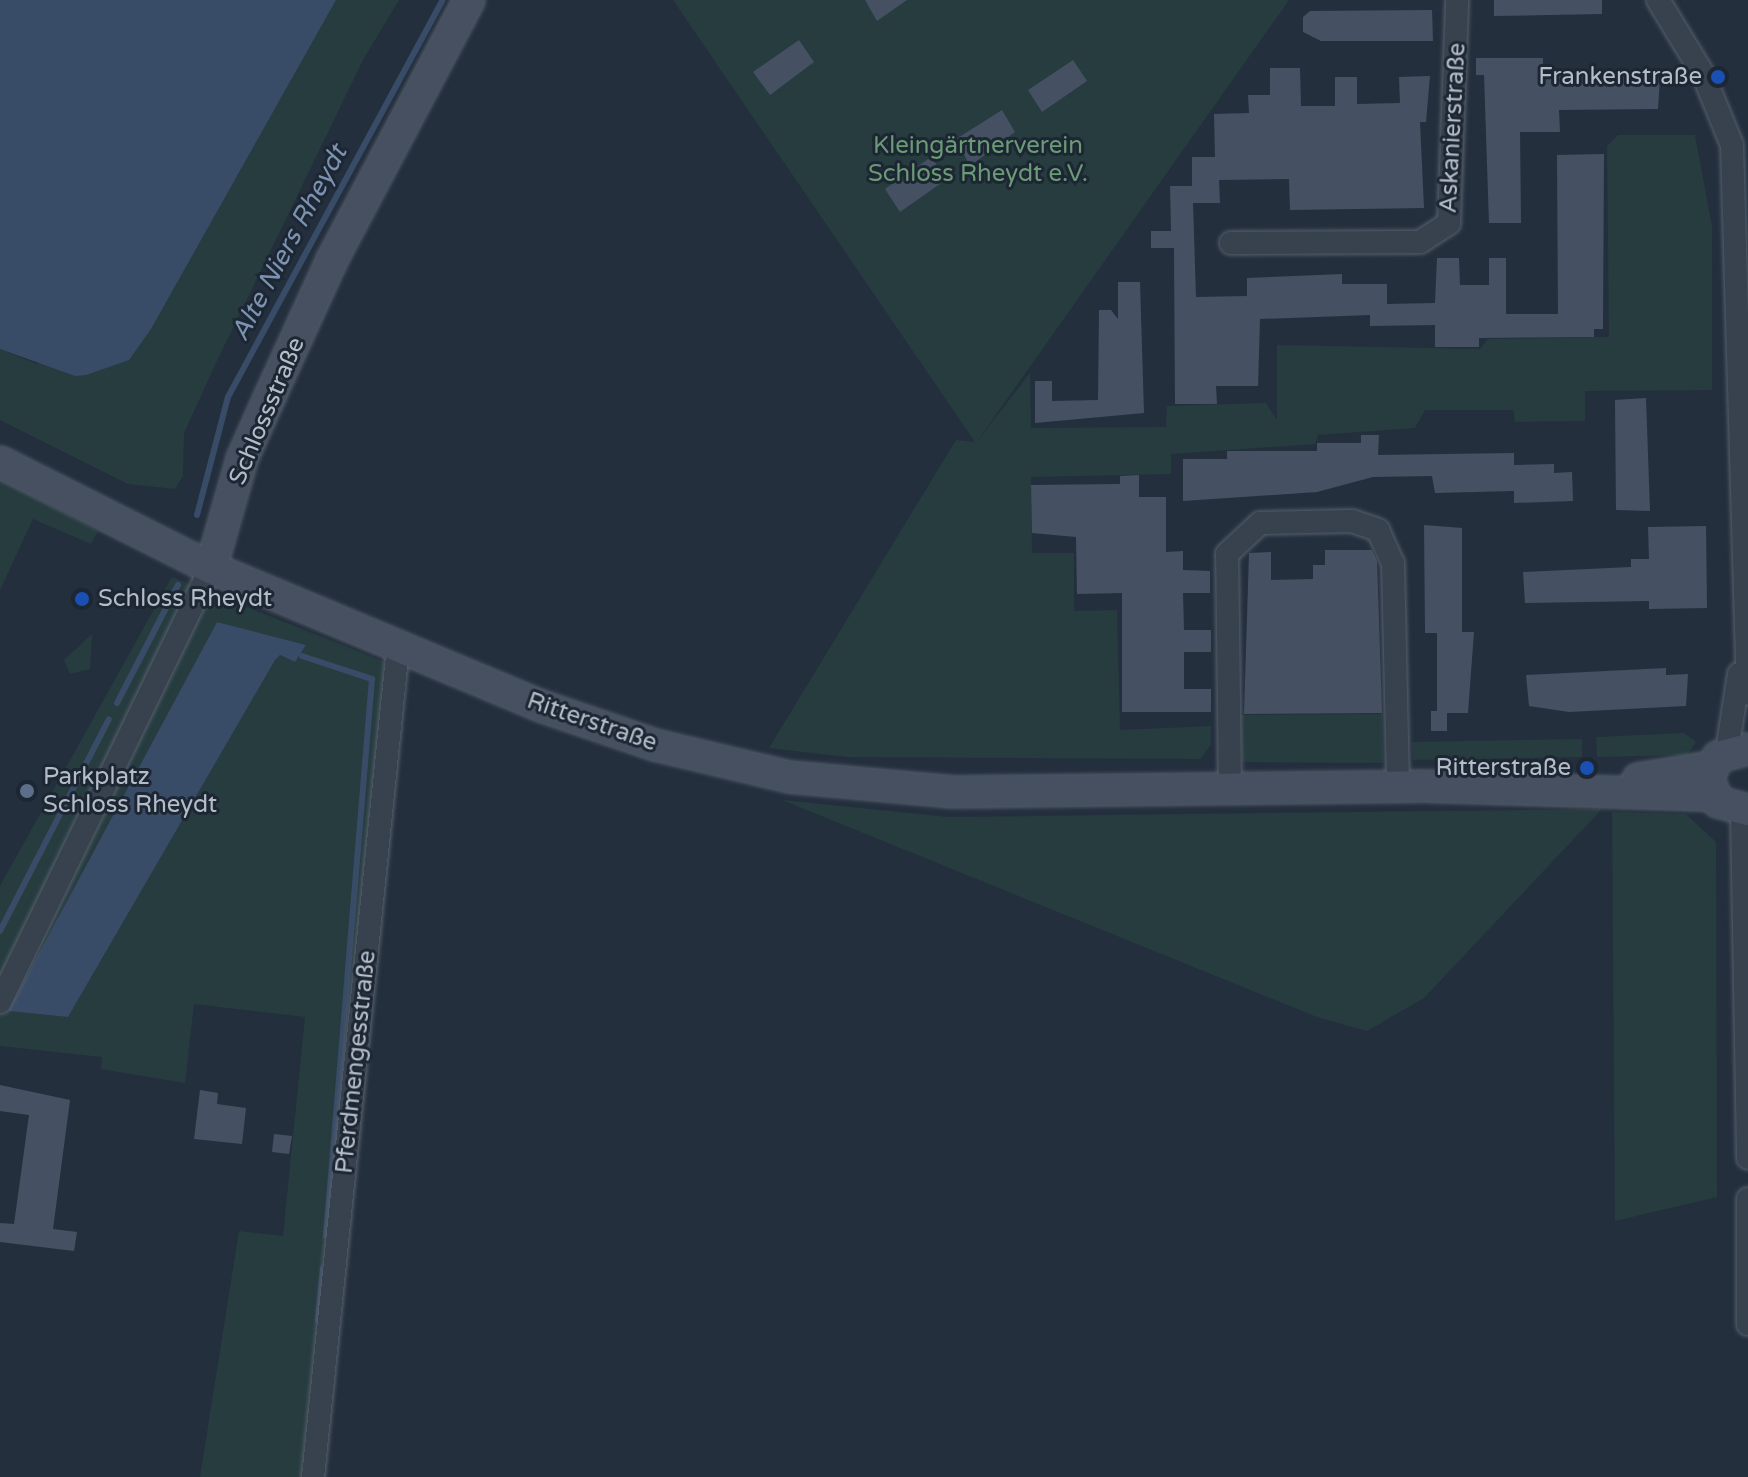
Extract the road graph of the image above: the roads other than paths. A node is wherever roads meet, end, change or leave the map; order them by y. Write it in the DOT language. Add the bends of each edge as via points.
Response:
graph roads {
  1 [pos="469,0"];
  2 [pos="1457,0"];
  3 [pos="1658,0"];
  4 [pos="1740,142"];
  5 [pos="1231,243"];
  6 [pos="0,462"];
  7 [pos="215,559"];
  8 [pos="1744,641"];
  9 [pos="398,647"];
  10 [pos="1748,694"];
  11 [pos="1725,765"];
  12 [pos="1398,787"];
  13 [pos="1230,790"];
  14 [pos="1745,810"];
  15 [pos="0,1002"];
  16 [pos="1748,1158"];
  17 [pos="1748,1199"];
  18 [pos="1748,1324"];
  19 [pos="313,1477"];
  1 -- 7 [label="main road, Schlossstraße" via="332,260 271,394 242,459"];
  2 -- 5 [label="street, Askanierstraße" via="1449,223 1420,242"];
  3 -- 4 [label="street"];
  4 -- 8 [label="street"];
  6 -- 7 [label="main road, Ritterstraße"];
  7 -- 9 [label="main road, Ritterstraße"];
  7 -- 15 [label="street, Schlossstraße"];
  8 -- 10 [label="street"];
  8 -- 11 [label="street"];
  9 -- 13 [label="main road, Ritterstraße" via="655,745 789,777 953,792"];
  9 -- 19 [label="street, Pferdmengesstraße"];
  11 -- 12 [label="main road, Ritterstraße" via="1589,788"];
  11 -- 14 [label="main road, Ritterstraße" via="1725,808"];
  12 -- 13 [label="main road, Ritterstraße"];
  12 -- 13 [label="street" via="1393,563 1378,530 1352,521 1260,523 1227,554"];
  14 -- 16 [label="street"];
  17 -- 18 [label="street"];
}
